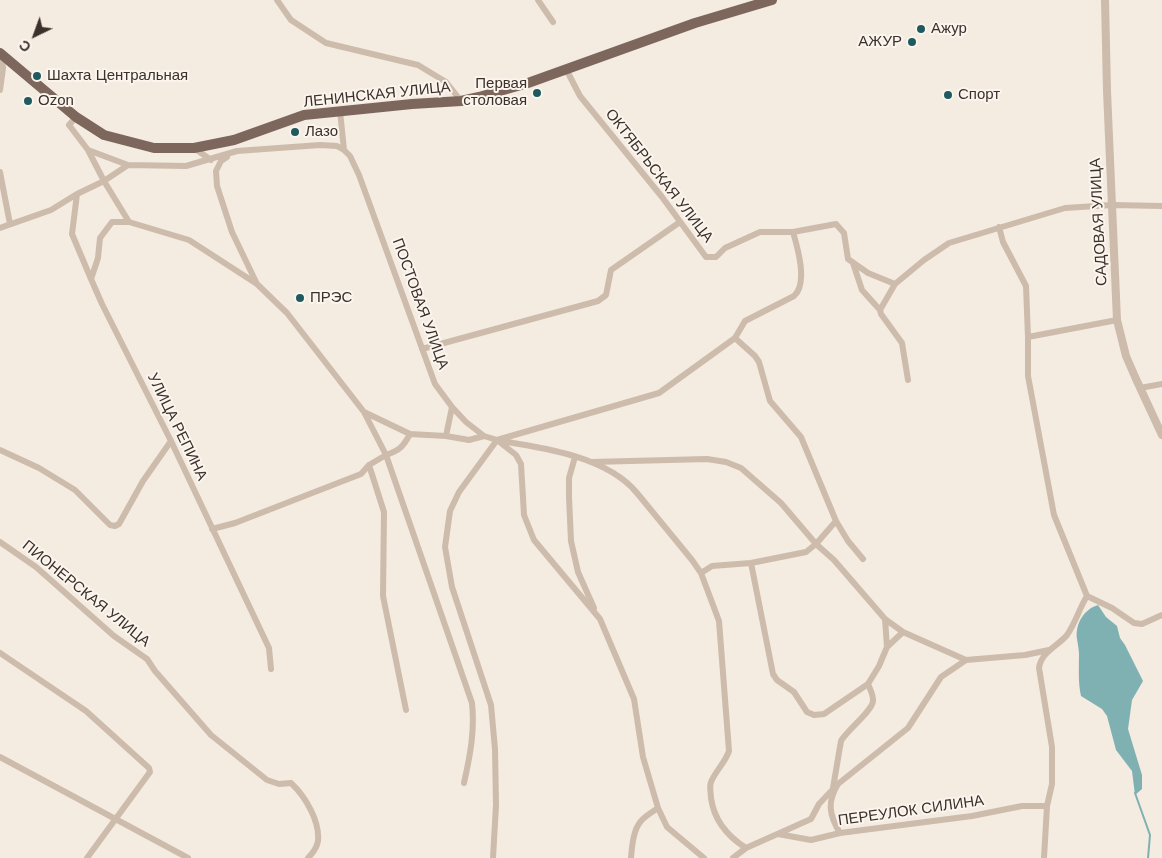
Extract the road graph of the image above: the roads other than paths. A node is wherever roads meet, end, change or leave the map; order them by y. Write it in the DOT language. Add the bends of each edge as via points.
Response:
graph roads {
  1 [pos="277,0"];
  2 [pos="538,0"];
  3 [pos="772,0"];
  4 [pos="1105,0"];
  5 [pos="553,22"];
  6 [pos="1,54"];
  7 [pos="566,69"];
  8 [pos="0,90"];
  9 [pos="461,102"];
  10 [pos="340,111"];
  11 [pos="76,117"];
  12 [pos="235,146"];
  13 [pos="194,148"];
  14 [pos="88,150"];
  15 [pos="344,150"];
  16 [pos="211,160"];
  17 [pos="128,164"];
  18 [pos="0,172"];
  19 [pos="104,181"];
  20 [pos="77,194"];
  21 [pos="1112,205"];
  22 [pos="1162,206"];
  23 [pos="129,222"];
  24 [pos="680,222"];
  25 [pos="10,224"];
  26 [pos="1000,227"];
  27 [pos="0,228"];
  28 [pos="793,232"];
  29 [pos="853,263"];
  30 [pos="91,279"];
  31 [pos="257,284"];
  32 [pos="895,284"];
  33 [pos="880,310"];
  34 [pos="1117,320"];
  35 [pos="1028,337"];
  36 [pos="735,338"];
  37 [pos="422,350"];
  38 [pos="908,380"];
  39 [pos="1162,384"];
  40 [pos="1140,388"];
  41 [pos="452,407"];
  42 [pos="364,412"];
  43 [pos="410,434"];
  44 [pos="1162,435"];
  45 [pos="446,436"];
  46 [pos="484,436"];
  47 [pos="497,440"];
  48 [pos="171,441"];
  49 [pos="0,450"];
  50 [pos="386,455"];
  51 [pos="575,457"];
  52 [pos="590,462"];
  53 [pos="369,465"];
  54 [pos="836,521"];
  55 [pos="212,529"];
  56 [pos="0,542"];
  57 [pos="816,544"];
  58 [pos="864,559"];
  59 [pos="751,563"];
  60 [pos="701,572"];
  61 [pos="1088,596"];
  62 [pos="593,610"];
  63 [pos="1162,616"];
  64 [pos="886,619"];
  65 [pos="903,632"];
  66 [pos="887,647"];
  67 [pos="1049,650"];
  68 [pos="0,653"];
  69 [pos="966,660"];
  70 [pos="271,669"];
  71 [pos="868,684"];
  72 [pos="406,710"];
  73 [pos="0,757"];
  74 [pos="464,782"];
  75 [pos="836,786"];
  76 [pos="1047,806"];
  77 [pos="658,808"];
  78 [pos="116,819"];
  79 [pos="840,833"];
  80 [pos="778,834"];
  81 [pos="746,848"];
  82 [pos="87,858"];
  83 [pos="188,858"];
  84 [pos="308,858"];
  85 [pos="493,858"];
  86 [pos="631,858"];
  87 [pos="704,858"];
  88 [pos="734,858"];
  89 [pos="1044,858"];
  1 -- 9 [label="street, ЛЕНИНСКАЯ УЛИЦА" via="291,20 326,43 418,65 446,82"];
  2 -- 5 [label="street"];
  3 -- 7 [label="main road, ЛЕНИНСКАЯ УЛИЦА" via="695,23"];
  4 -- 21 [label="street, САДОВАЯ УЛИЦА"];
  6 -- 8 [label="street"];
  6 -- 11 [label="main road"];
  7 -- 9 [label="main road, ЛЕНИНСКАЯ УЛИЦА"];
  7 -- 24 [label="street, ОКТЯБРЬСКАЯ УЛИЦА" via="580,96"];
  9 -- 10 [label="main road, ЛЕНИНСКАЯ УЛИЦА"];
  10 -- 12 [label="main road, ЛЕНИНСКАЯ УЛИЦА" via="304,115"];
  10 -- 15 [label="street"];
  11 -- 13 [label="main road" via="104,135 137,144 154,148"];
  11 -- 14 [label="street" via="69,125"];
  12 -- 13 [label="main road"];
  12 -- 15 [label="street" via="320,145"];
  12 -- 16 [label="street, ЛЕНИНСКАЯ УЛИЦА"];
  12 -- 31 [label="street" via="220,161 216,171 218,186 232,232"];
  13 -- 16 [label="street"];
  14 -- 17 [label="street, ЛЕНИНСКАЯ УЛИЦА"];
  14 -- 19 [label="street"];
  15 -- 37 [label="street, ПОСТОВАЯ УЛИЦА" via="360,175"];
  16 -- 17 [label="street, ЛЕНИНСКАЯ УЛИЦА" via="186,166"];
  17 -- 19 [label="street"];
  18 -- 25 [label="street"];
  19 -- 20 [label="street"];
  19 -- 23 [label="street"];
  20 -- 25 [label="street" via="51,210"];
  20 -- 30 [label="street, УЛИЦА РЕПИНА" via="72,234"];
  21 -- 22 [label="street"];
  21 -- 26 [label="street" via="1065,208"];
  21 -- 34 [label="street, САДОВАЯ УЛИЦА"];
  23 -- 30 [label="street" via="112,222 100,238"];
  23 -- 31 [label="street" via="189,240"];
  24 -- 28 [label="street, ОКТЯБРЬСКАЯ УЛИЦА" via="710,258 760,232"];
  24 -- 37 [label="street" via="611,270 606,295 598,301"];
  25 -- 27 [label="street"];
  26 -- 32 [label="street" via="949,243"];
  26 -- 35 [label="street" via="1003,242 1026,286"];
  28 -- 29 [label="street, ОКТЯБРЬСКАЯ УЛИЦА" via="836,224 844,233 848,259"];
  28 -- 36 [label="street" via="801,276 798,292 745,321"];
  29 -- 32 [label="street"];
  29 -- 33 [label="street" via="862,290"];
  30 -- 48 [label="street, УЛИЦА РЕПИНА"];
  31 -- 42 [label="street" via="287,313"];
  32 -- 33 [label="street"];
  33 -- 38 [label="street" via="902,343"];
  34 -- 35 [label="street"];
  34 -- 40 [label="street, САДОВАЯ УЛИЦА" via="1126,356"];
  35 -- 61 [label="street" via="1028,376 1054,515"];
  36 -- 47 [label="street" via="659,393"];
  36 -- 54 [label="street" via="755,356 770,401 801,437"];
  37 -- 41 [label="street, ПОСТОВАЯ УЛИЦА" via="435,384"];
  39 -- 40 [label="street"];
  40 -- 44 [label="street, САДОВАЯ УЛИЦА"];
  41 -- 45 [label="street"];
  41 -- 46 [label="street, ПОСТОВАЯ УЛИЦА"];
  42 -- 43 [label="street"];
  42 -- 50 [label="street"];
  43 -- 45 [label="street"];
  43 -- 50 [label="street" via="399,450"];
  45 -- 46 [label="street" via="469,440"];
  46 -- 47 [label="street, ПОСТОВАЯ УЛИЦА"];
  47 -- 51 [label="street" via="547,448"];
  47 -- 62 [label="street, ПОСТОВАЯ УЛИЦА" via="516,455 521,464 524,515 534,540"];
  47 -- 85 [label="street" via="459,492 450,511 445,547 452,587 491,705 496,777"];
  48 -- 49 [label="street" via="115,526 110,525 74,490 39,468"];
  48 -- 55 [label="street, УЛИЦА РЕПИНА"];
  50 -- 53 [label="street"];
  50 -- 74 [label="street" via="472,703 474,722"];
  51 -- 52 [label="street"];
  51 -- 62 [label="street, ПОСТОВАЯ УЛИЦА" via="569,478 571,541 578,572"];
  52 -- 57 [label="street" via="707,459 726,462 741,468 782,503"];
  52 -- 60 [label="street" via="629,483"];
  53 -- 55 [label="street" via="361,474"];
  53 -- 72 [label="street" via="384,512 383,596"];
  54 -- 57 [label="street"];
  54 -- 58 [label="street"];
  55 -- 70 [label="street, УЛИЦА РЕПИНА" via="270,648"];
  56 -- 84 [label="street, ПИОНЕРСКАЯ УЛИЦА" via="36,567 114,636 147,659 211,735 267,780 291,783 299,790 316,823 318,841"];
  57 -- 59 [label="street" via="806,552"];
  57 -- 64 [label="street"];
  59 -- 60 [label="street" via="712,566"];
  59 -- 71 [label="street" via="773,674 794,692 807,712 824,714"];
  60 -- 81 [label="street" via="719,621 729,751 711,782 712,801 722,827"];
  61 -- 63 [label="street" via="1134,623 1142,624"];
  61 -- 67 [label="street" via="1068,634"];
  62 -- 77 [label="street, ПОСТОВАЯ УЛИЦА" via="600,619 634,699 643,757"];
  64 -- 65 [label="street"];
  64 -- 66 [label="street"];
  65 -- 66 [label="street"];
  65 -- 69 [label="street"];
  66 -- 71 [label="street"];
  67 -- 69 [label="street"];
  67 -- 76 [label="street" via="1039,668 1052,747 1052,784"];
  68 -- 78 [label="street" via="86,711 149,768 150,772"];
  69 -- 75 [label="street" via="941,677 908,728"];
  71 -- 75 [label="street" via="873,706 841,741"];
  73 -- 78 [label="street"];
  75 -- 79 [label="street" via="830,808"];
  75 -- 80 [label="street" via="819,804 811,819"];
  76 -- 79 [label="street, ПЕРЕУЛОК СИЛИНА" via="1022,806 972,816"];
  76 -- 89 [label="street"];
  77 -- 86 [label="street" via="638,826"];
  77 -- 87 [label="street, ПОСТОВАЯ УЛИЦА" via="667,827"];
  78 -- 82 [label="street"];
  78 -- 83 [label="street"];
  79 -- 80 [label="street, ПЕРЕУЛОК СИЛИНА" via="811,840"];
  80 -- 81 [label="street"];
  81 -- 88 [label="street"];
}
